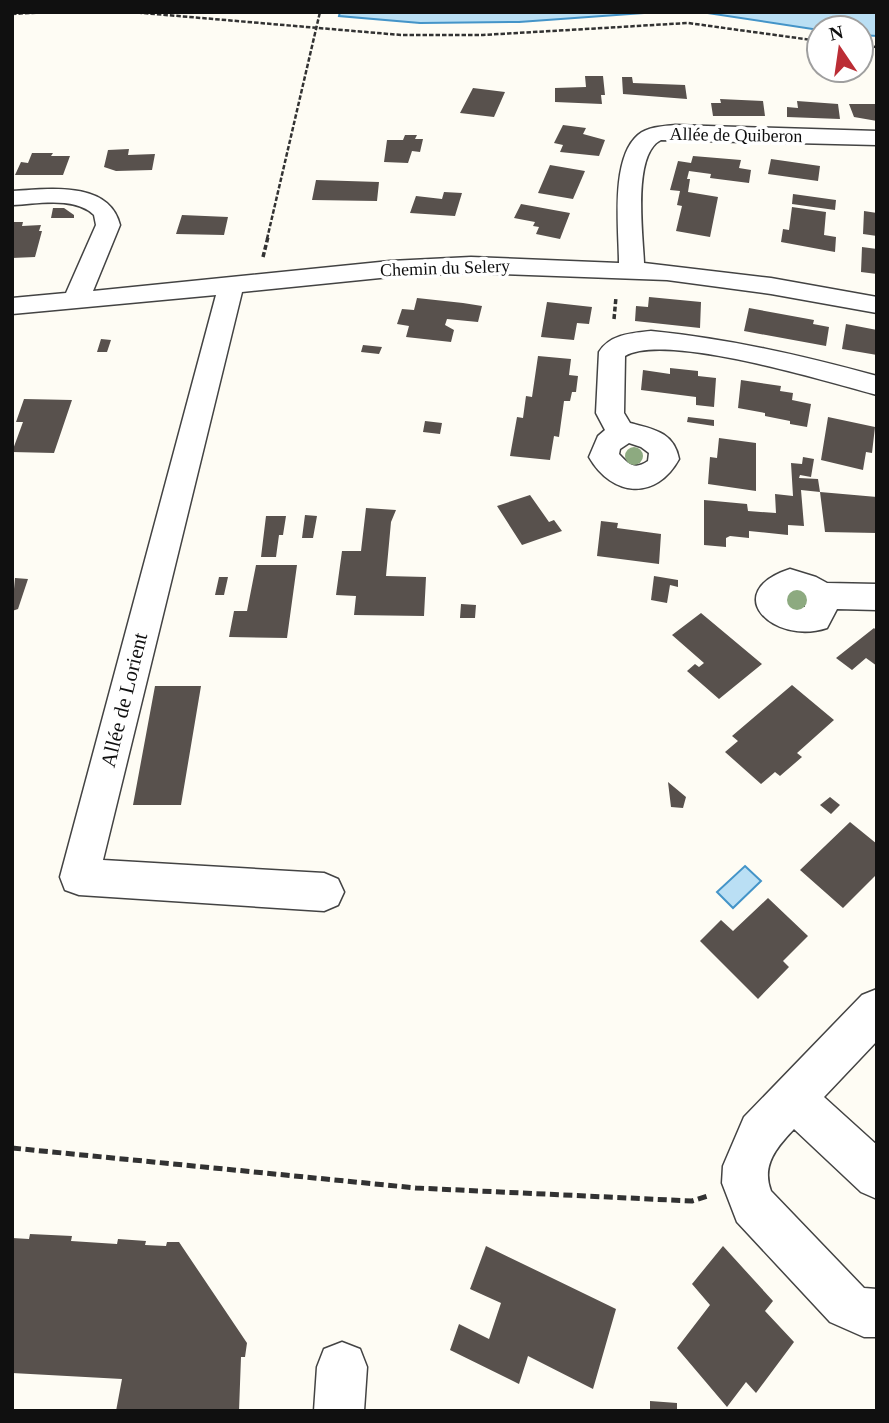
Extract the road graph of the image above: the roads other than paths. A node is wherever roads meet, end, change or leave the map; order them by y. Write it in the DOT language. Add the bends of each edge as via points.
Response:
graph roads {
  1 [pos="877,138"];
  2 [pos="12,198"];
  3 [pos="625,270"];
  4 [pos="244,284"];
  5 [pos="76,301"];
  6 [pos="877,305"];
  7 [pos="12,306"];
  8 [pos="877,386"];
  9 [pos="622,435"];
  10 [pos="820,596"];
  11 [pos="877,597"];
  12 [pos="324,892"];
  13 [pos="877,1010"];
  14 [pos="793,1098"];
  15 [pos="877,1176"];
  16 [pos="877,1313"];
  1 -- 3 [label="street, Allée de Quiberon" via="675,132 651,136 642,143 631,173"];
  2 -- 5 [label="street" via="78,198 105,212 108,225"];
  3 -- 4 [label="street, Chemin du Selery" via="431,266"];
  3 -- 6 [label="street, Chemin du Selery" via="771,286"];
  4 -- 5 [label="street, Chemin du Selery"];
  4 -- 12 [label="street, Allée de Lorient" via="79,877"];
  5 -- 7 [label="street, Chemin du Selery"];
  8 -- 9 [label="street" via="719,347 629,342 611,352 610,413"];
  10 -- 11 [label="street"];
  13 -- 14 [label="street"];
  14 -- 15 [label="street"];
  14 -- 16 [label="street" via="755,1140 745,1182 753,1206 847,1305"];
}
